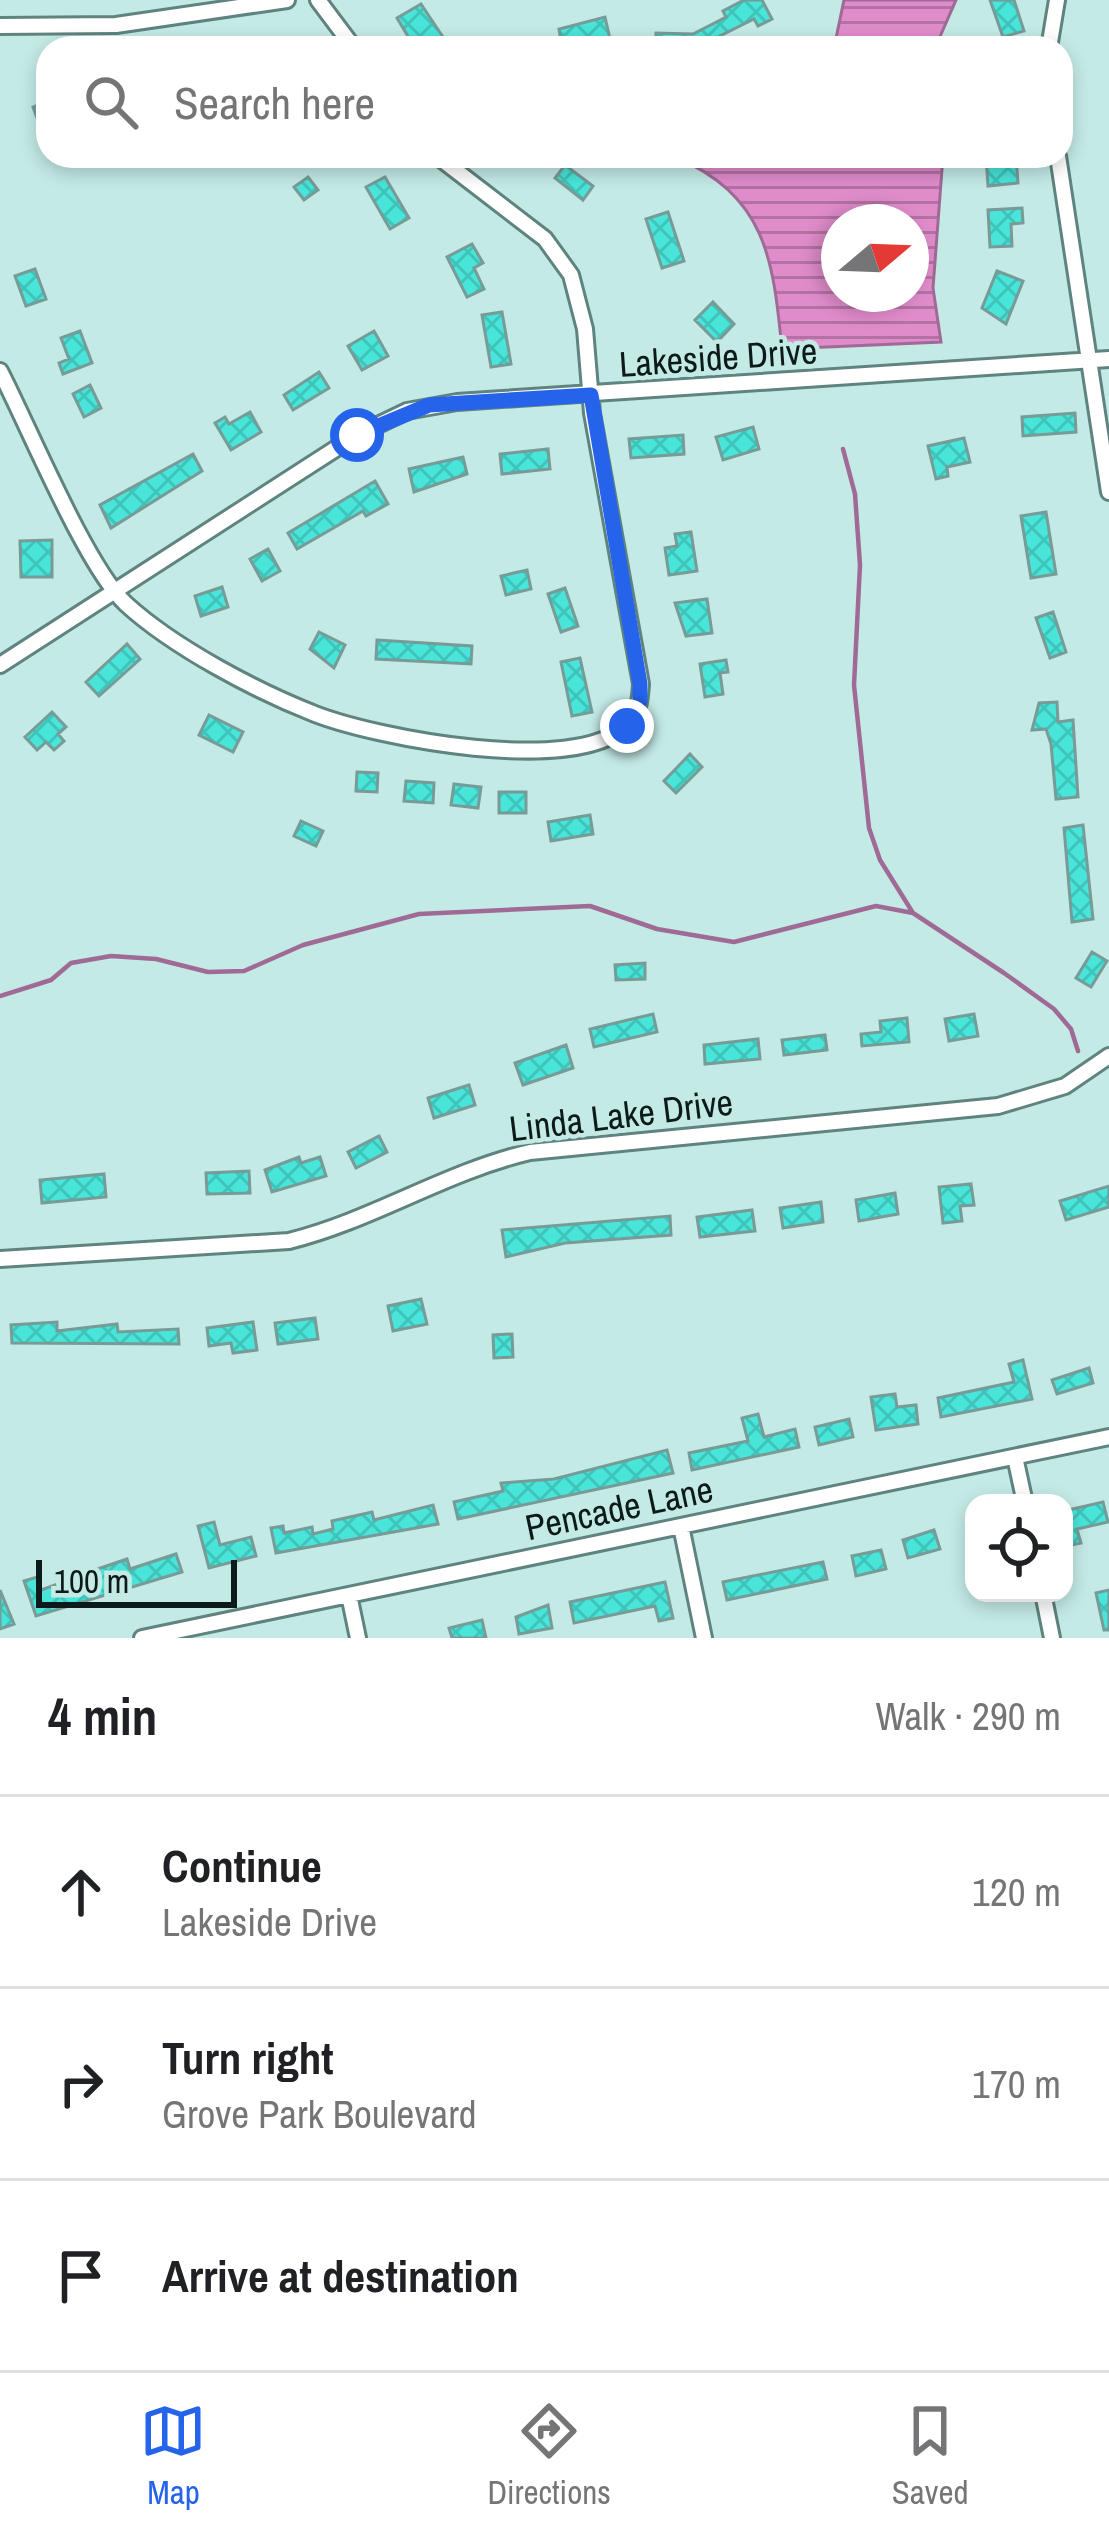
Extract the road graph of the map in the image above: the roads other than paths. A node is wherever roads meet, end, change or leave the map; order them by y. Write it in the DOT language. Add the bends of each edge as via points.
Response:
graph roads {
  1 [pos="287,0"];
  2 [pos="318,0"];
  3 [pos="1057,0"];
  4 [pos="0,26"];
  5 [pos="345,36"];
  6 [pos="1050,36"];
  7 [pos="452,168"];
  8 [pos="1060,168"];
  9 [pos="1109,359"];
  10 [pos="1091,360"];
  11 [pos="0,371"];
  12 [pos="591,395"];
  13 [pos="1109,492"];
  14 [pos="115,591"];
  15 [pos="0,665"];
  16 [pos="1109,1057"];
  17 [pos="0,1259"];
  18 [pos="1109,1436"];
  19 [pos="1015,1456"];
  20 [pos="1022,1494"];
  21 [pos="681,1526"];
  22 [pos="349,1595"];
  23 [pos="1045,1602"];
  24 [pos="142,1638"];
  25 [pos="358,1638"];
  26 [pos="704,1638"];
  27 [pos="1052,1638"];
  1 -- 4 [label="street" via="116,25"];
  2 -- 5 [label="street"];
  3 -- 6 [label="street"];
  7 -- 12 [label="street" via="564,261 579,297"];
  8 -- 10 [label="street"];
  9 -- 10 [label="street, Lakeside Drive"];
  10 -- 12 [label="street, Lakeside Drive"];
  10 -- 13 [label="street"];
  11 -- 14 [label="street"];
  12 -- 14 [label="street, Lakeside Drive" via="407,411"];
  12 -- 14 [label="street" via="640,684 635,716 617,733 529,751 344,724 237,676"];
  14 -- 15 [label="street, Lakeside Drive"];
  16 -- 17 [label="street, Linda Lake Drive" via="1065,1086 998,1106 530,1152 455,1173 332,1230 289,1241"];
  18 -- 19 [label="street, Pencade Lane"];
  19 -- 20 [label="street"];
  19 -- 21 [label="street, Pencade Lane"];
  21 -- 22 [label="street, Pencade Lane"];
  21 -- 26 [label="street"];
  22 -- 24 [label="street, Pencade Lane"];
  22 -- 25 [label="street"];
  23 -- 27 [label="street"];
}
